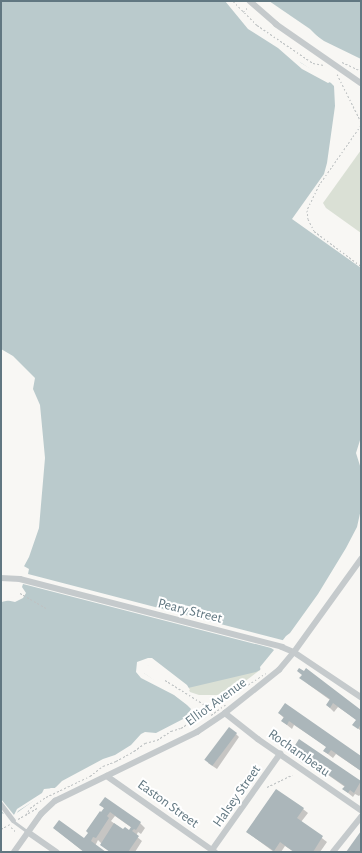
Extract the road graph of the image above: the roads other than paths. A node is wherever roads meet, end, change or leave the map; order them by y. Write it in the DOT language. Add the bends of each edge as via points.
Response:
graph roads {
  1 [pos="251,2"];
  2 [pos="361,83"];
  3 [pos="361,559"];
  4 [pos="1,578"];
  5 [pos="294,652"];
  6 [pos="361,697"];
  7 [pos="225,713"];
  8 [pos="280,754"];
  9 [pos="107,776"];
  10 [pos="1,804"];
  11 [pos="361,810"];
  12 [pos="361,817"];
  13 [pos="14,821"];
  14 [pos="28,832"];
  15 [pos="213,851"];
  16 [pos="14,852"];
  17 [pos="57,852"];
  18 [pos="334,852"];
  1 -- 2 [label="street" via="276,24"];
  3 -- 5 [label="street, Elliot Avenue"];
  4 -- 5 [label="street, Peary Street" via="20,579"];
  5 -- 6 [label="street, Peary Street"];
  5 -- 7 [label="street, Elliot Avenue" via="279,670"];
  7 -- 8 [label="street, Rochambeau" via="255,740"];
  7 -- 9 [label="street, Elliot Avenue" via="197,732"];
  8 -- 11 [label="street, Rochambeau"];
  8 -- 15 [label="street, Halsey Street"];
  9 -- 14 [label="street, Elliot Avenue" via="55,801 41,814"];
  9 -- 15 [label="street, Easton Street"];
  10 -- 13 [label="street"];
  12 -- 18 [label="street"];
  13 -- 14 [label="lane"];
  14 -- 16 [label="street, Elliot Avenue"];
  14 -- 17 [label="street"];
}
